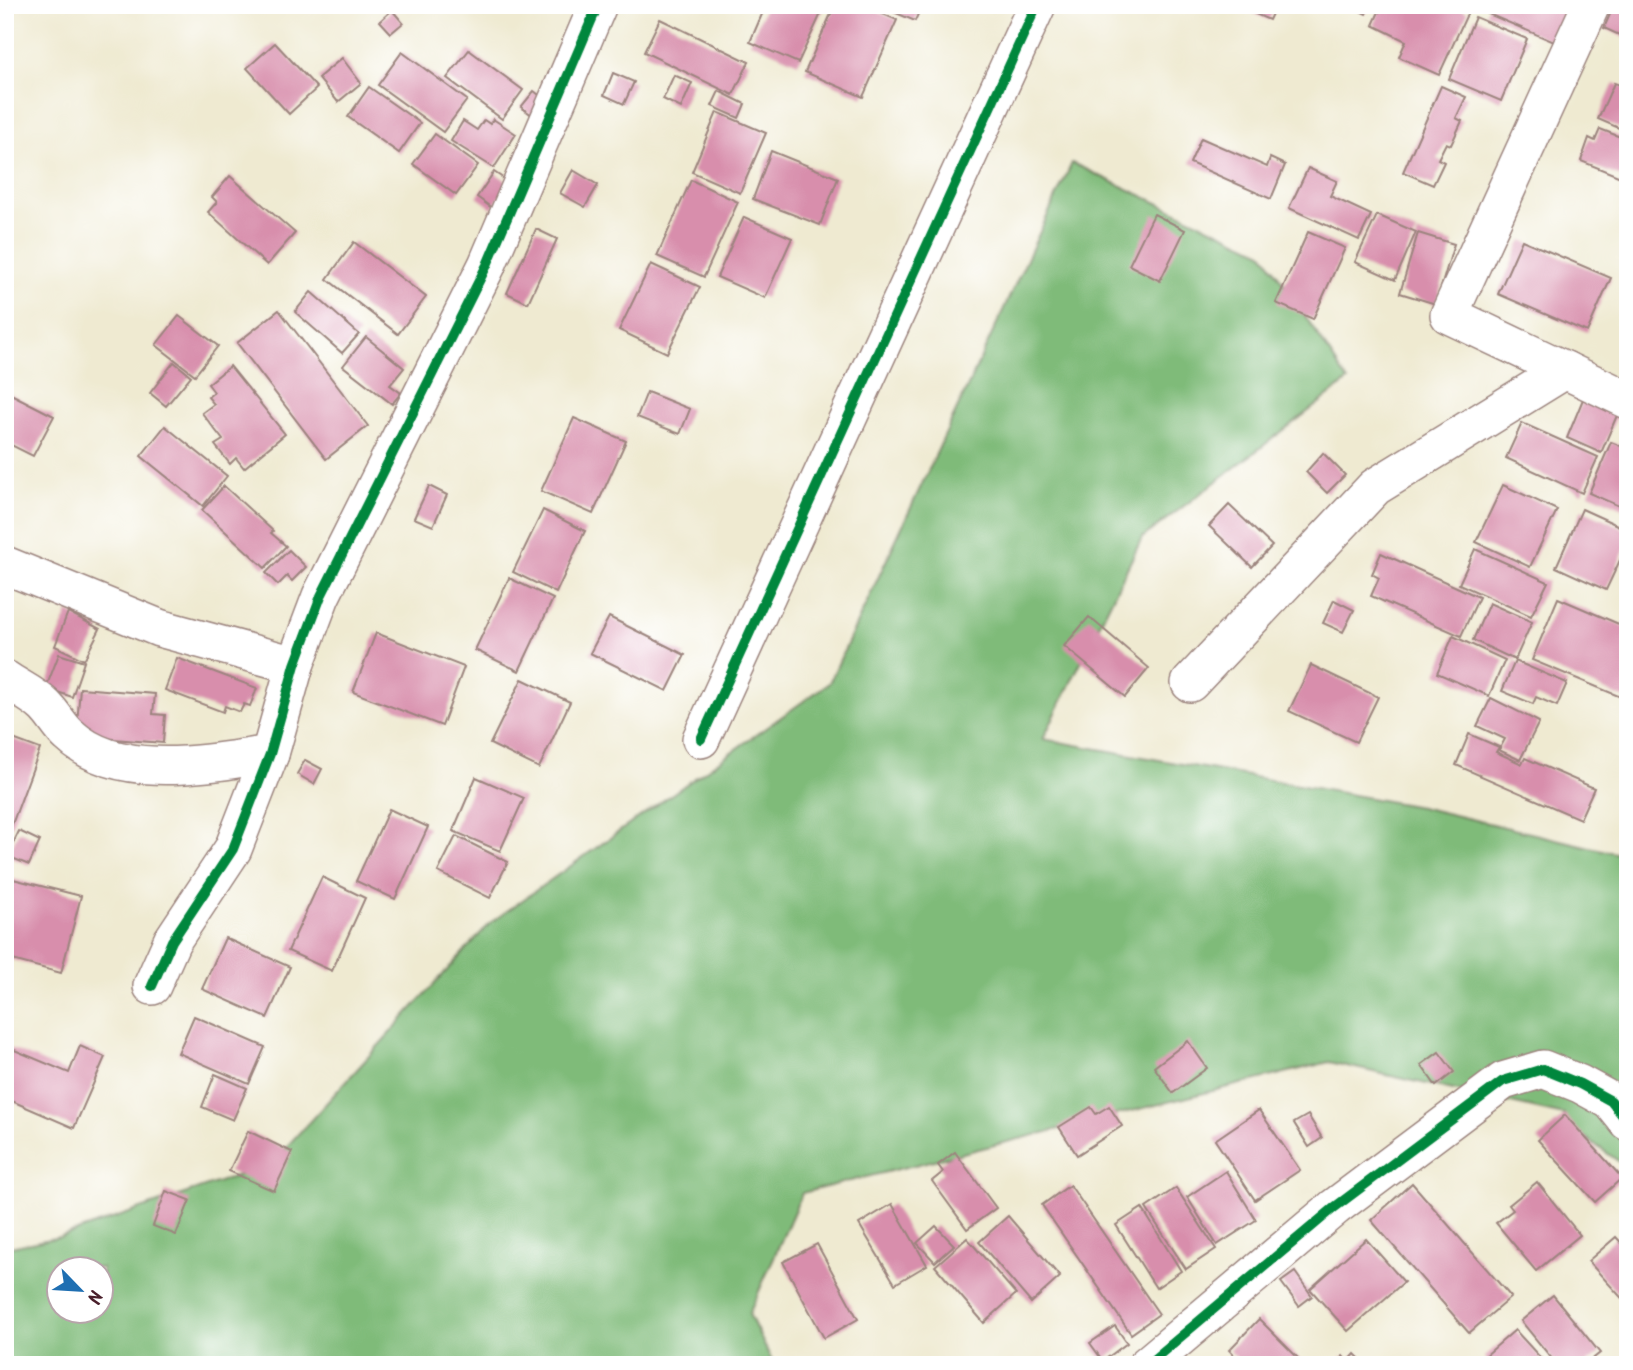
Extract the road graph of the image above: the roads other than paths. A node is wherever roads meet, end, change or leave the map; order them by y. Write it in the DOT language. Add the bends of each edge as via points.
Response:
graph roads {
  1 [pos="598,5"];
  2 [pos="1037,5"];
  3 [pos="1591,5"];
  4 [pos="1565,370"];
  5 [pos="1628,400"];
  6 [pos="5,565"];
  7 [pos="295,665"];
  8 [pos="5,679"];
  9 [pos="1190,683"];
  10 [pos="701,739"];
  11 [pos="270,754"];
  12 [pos="152,986"];
  13 [pos="1628,1122"];
  14 [pos="1147,1365"];
  1 -- 7 [label="street" via="487,265 321,596"];
  2 -- 10 [label="street"];
  3 -- 4 [label="street" via="1449,315"];
  4 -- 5 [label="street"];
  4 -- 9 [label="street" via="1375,487"];
  6 -- 7 [label="street" via="159,628"];
  7 -- 11 [label="street"];
  8 -- 11 [label="street" via="44,705 69,735 107,756 145,766"];
  11 -- 12 [label="street" via="233,849 172,941"];
  13 -- 14 [label="street" via="1611,1101 1543,1069 1503,1081 1335,1207"];
}
